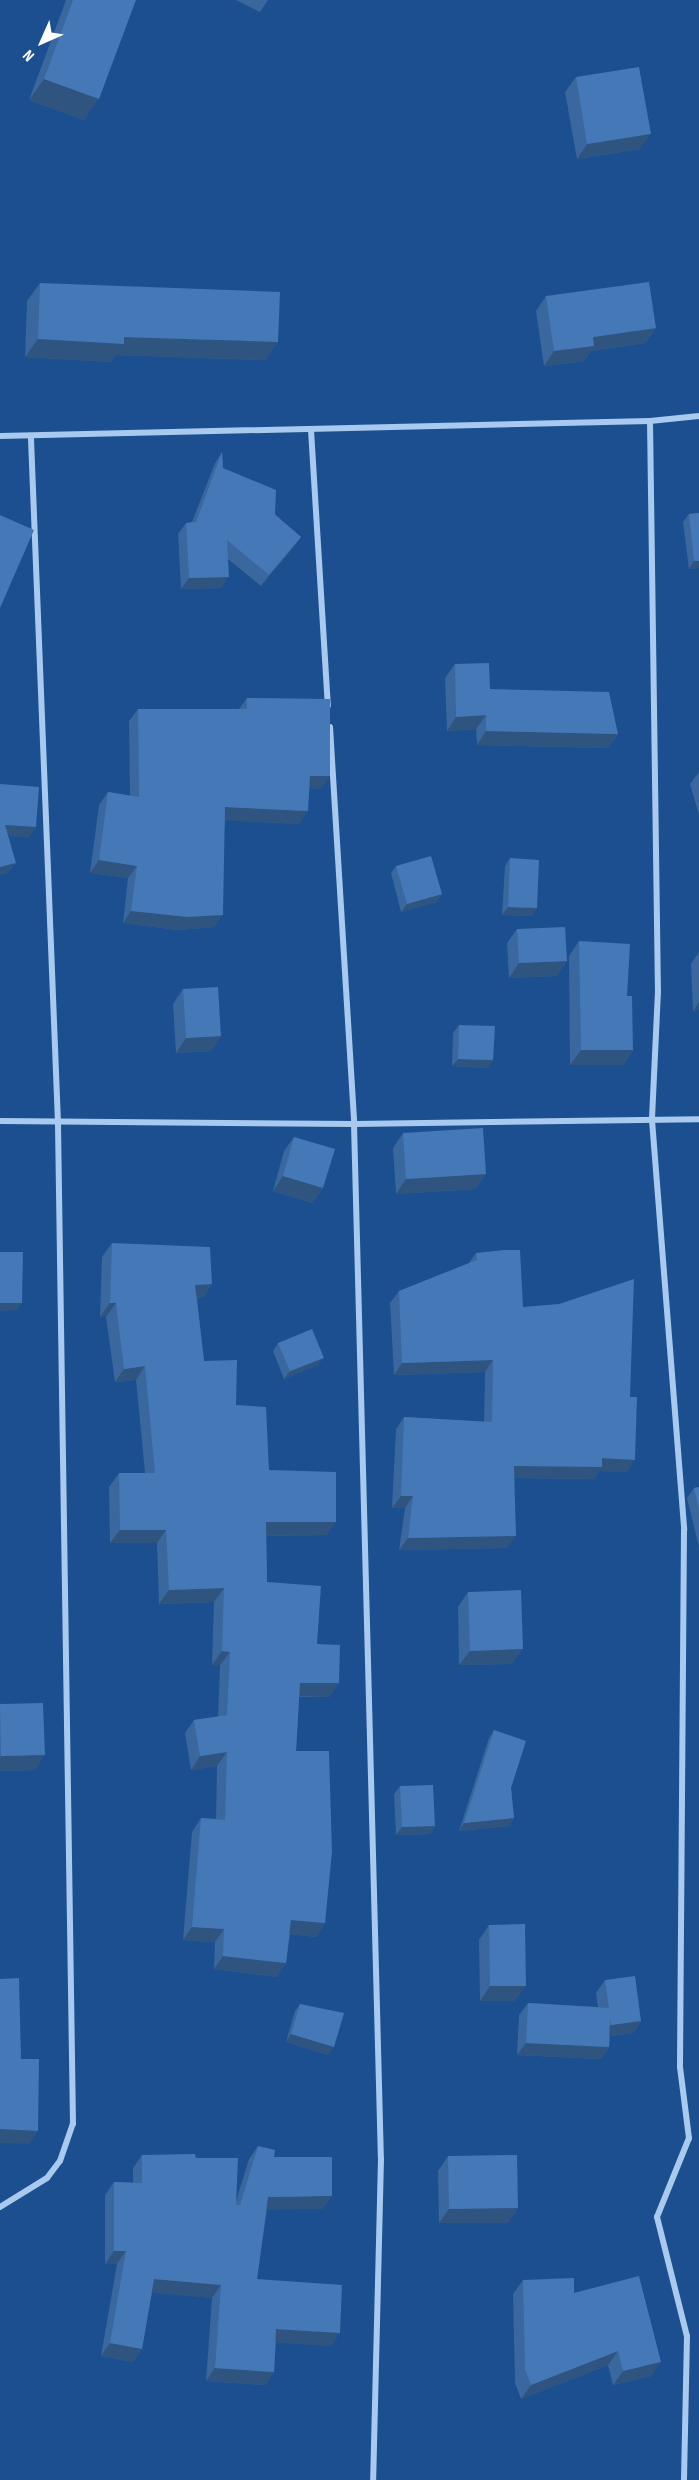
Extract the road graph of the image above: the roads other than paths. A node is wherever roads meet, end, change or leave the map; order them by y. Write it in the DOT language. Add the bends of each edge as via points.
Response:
graph roads {
  1 [pos="699,416"];
  2 [pos="650,421"];
  3 [pos="311,430"];
  4 [pos="0,436"];
  5 [pos="31,438"];
  6 [pos="699,1119"];
  7 [pos="652,1120"];
  8 [pos="0,1121"];
  9 [pos="58,1123"];
  10 [pos="354,1124"];
  11 [pos="0,2207"];
  12 [pos="373,2480"];
  13 [pos="684,2480"];
  1 -- 2 [label="street"];
  2 -- 3 [label="street"];
  2 -- 7 [label="street" via="658,991"];
  3 -- 5 [label="street"];
  3 -- 10 [label="street"];
  4 -- 5 [label="street"];
  5 -- 9 [label="street"];
  6 -- 7 [label="street"];
  7 -- 10 [label="street"];
  7 -- 13 [label="street" via="684,1530 680,2067 689,2138 657,2217 687,2336"];
  8 -- 9 [label="street"];
  9 -- 10 [label="street"];
  9 -- 11 [label="street" via="73,2124 60,2162 47,2178"];
  10 -- 12 [label="street" via="381,2159"];
}
